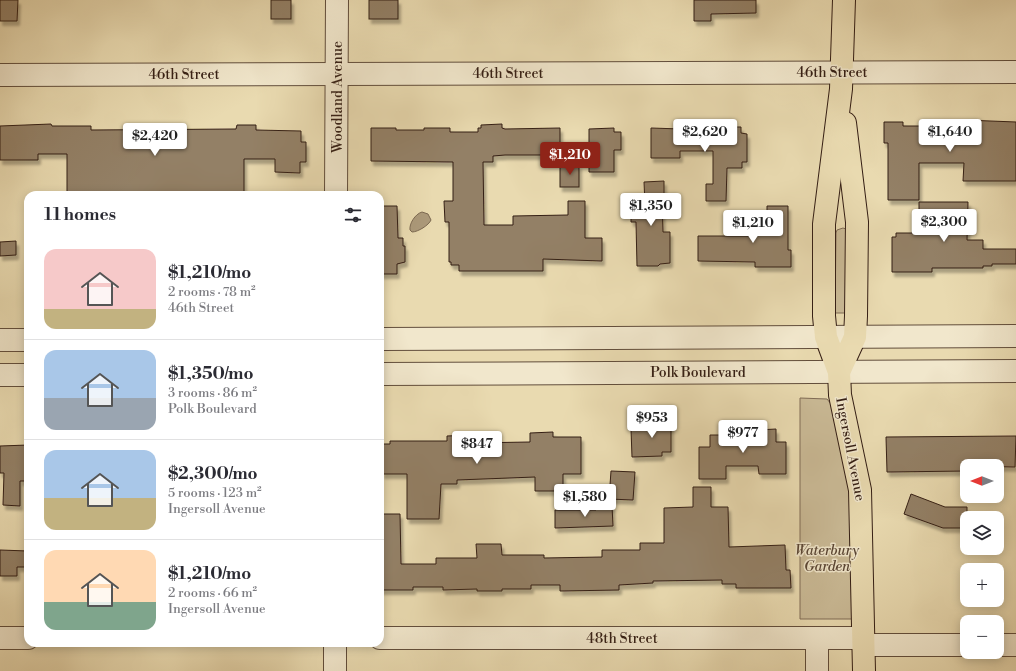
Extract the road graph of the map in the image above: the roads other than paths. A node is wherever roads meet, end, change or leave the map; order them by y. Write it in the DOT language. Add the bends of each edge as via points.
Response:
graph roads {
  1 [pos="337,0"];
  2 [pos="844,0"];
  3 [pos="1016,72"];
  4 [pos="337,74"];
  5 [pos="0,75"];
  6 [pos="841,80"];
  7 [pos="336,191"];
  8 [pos="1016,336"];
  9 [pos="826,337"];
  10 [pos="855,337"];
  11 [pos="384,339"];
  12 [pos="0,340"];
  13 [pos="24,340"];
  14 [pos="1016,371"];
  15 [pos="839,372"];
  16 [pos="384,374"];
  17 [pos="0,375"];
  18 [pos="24,375"];
  19 [pos="0,638"];
  20 [pos="24,638"];
  21 [pos="384,638"];
  22 [pos="817,638"];
  23 [pos="864,642"];
  24 [pos="960,645"];
  25 [pos="1004,645"];
  26 [pos="1016,645"];
  27 [pos="336,647"];
  28 [pos="336,671"];
  29 [pos="818,671"];
  30 [pos="864,671"];
  1 -- 4 [label="street, Woodland Avenue"];
  2 -- 6 [label="main road, Ingersoll Avenue"];
  3 -- 6 [label="street, 46th Street"];
  4 -- 5 [label="street, 46th Street"];
  4 -- 6 [label="street, 46th Street"];
  4 -- 7 [label="street, Woodland Avenue"];
  6 -- 9 [label="main road, Ingersoll Avenue" via="824,224"];
  6 -- 10 [label="main road, Ingersoll Avenue" via="857,222"];
  8 -- 10 [label="street"];
  9 -- 10 [label="street"];
  9 -- 11 [label="street"];
  9 -- 15 [label="main road, Ingersoll Avenue"];
  10 -- 15 [label="main road, Ingersoll Avenue"];
  12 -- 13 [label="street"];
  14 -- 15 [label="street, Polk Boulevard"];
  15 -- 16 [label="street, Polk Boulevard"];
  15 -- 23 [label="main road, Ingersoll Avenue" via="840,395 862,505"];
  17 -- 18 [label="street"];
  19 -- 20 [label="street"];
  21 -- 22 [label="street, 48th Street"];
  22 -- 23 [label="street, 48th Street"];
  22 -- 29 [label="street"];
  23 -- 24 [label="street, 48th Street"];
  23 -- 30 [label="main road, Ingersoll Avenue"];
  25 -- 26 [label="street"];
  27 -- 28 [label="street"];
}
